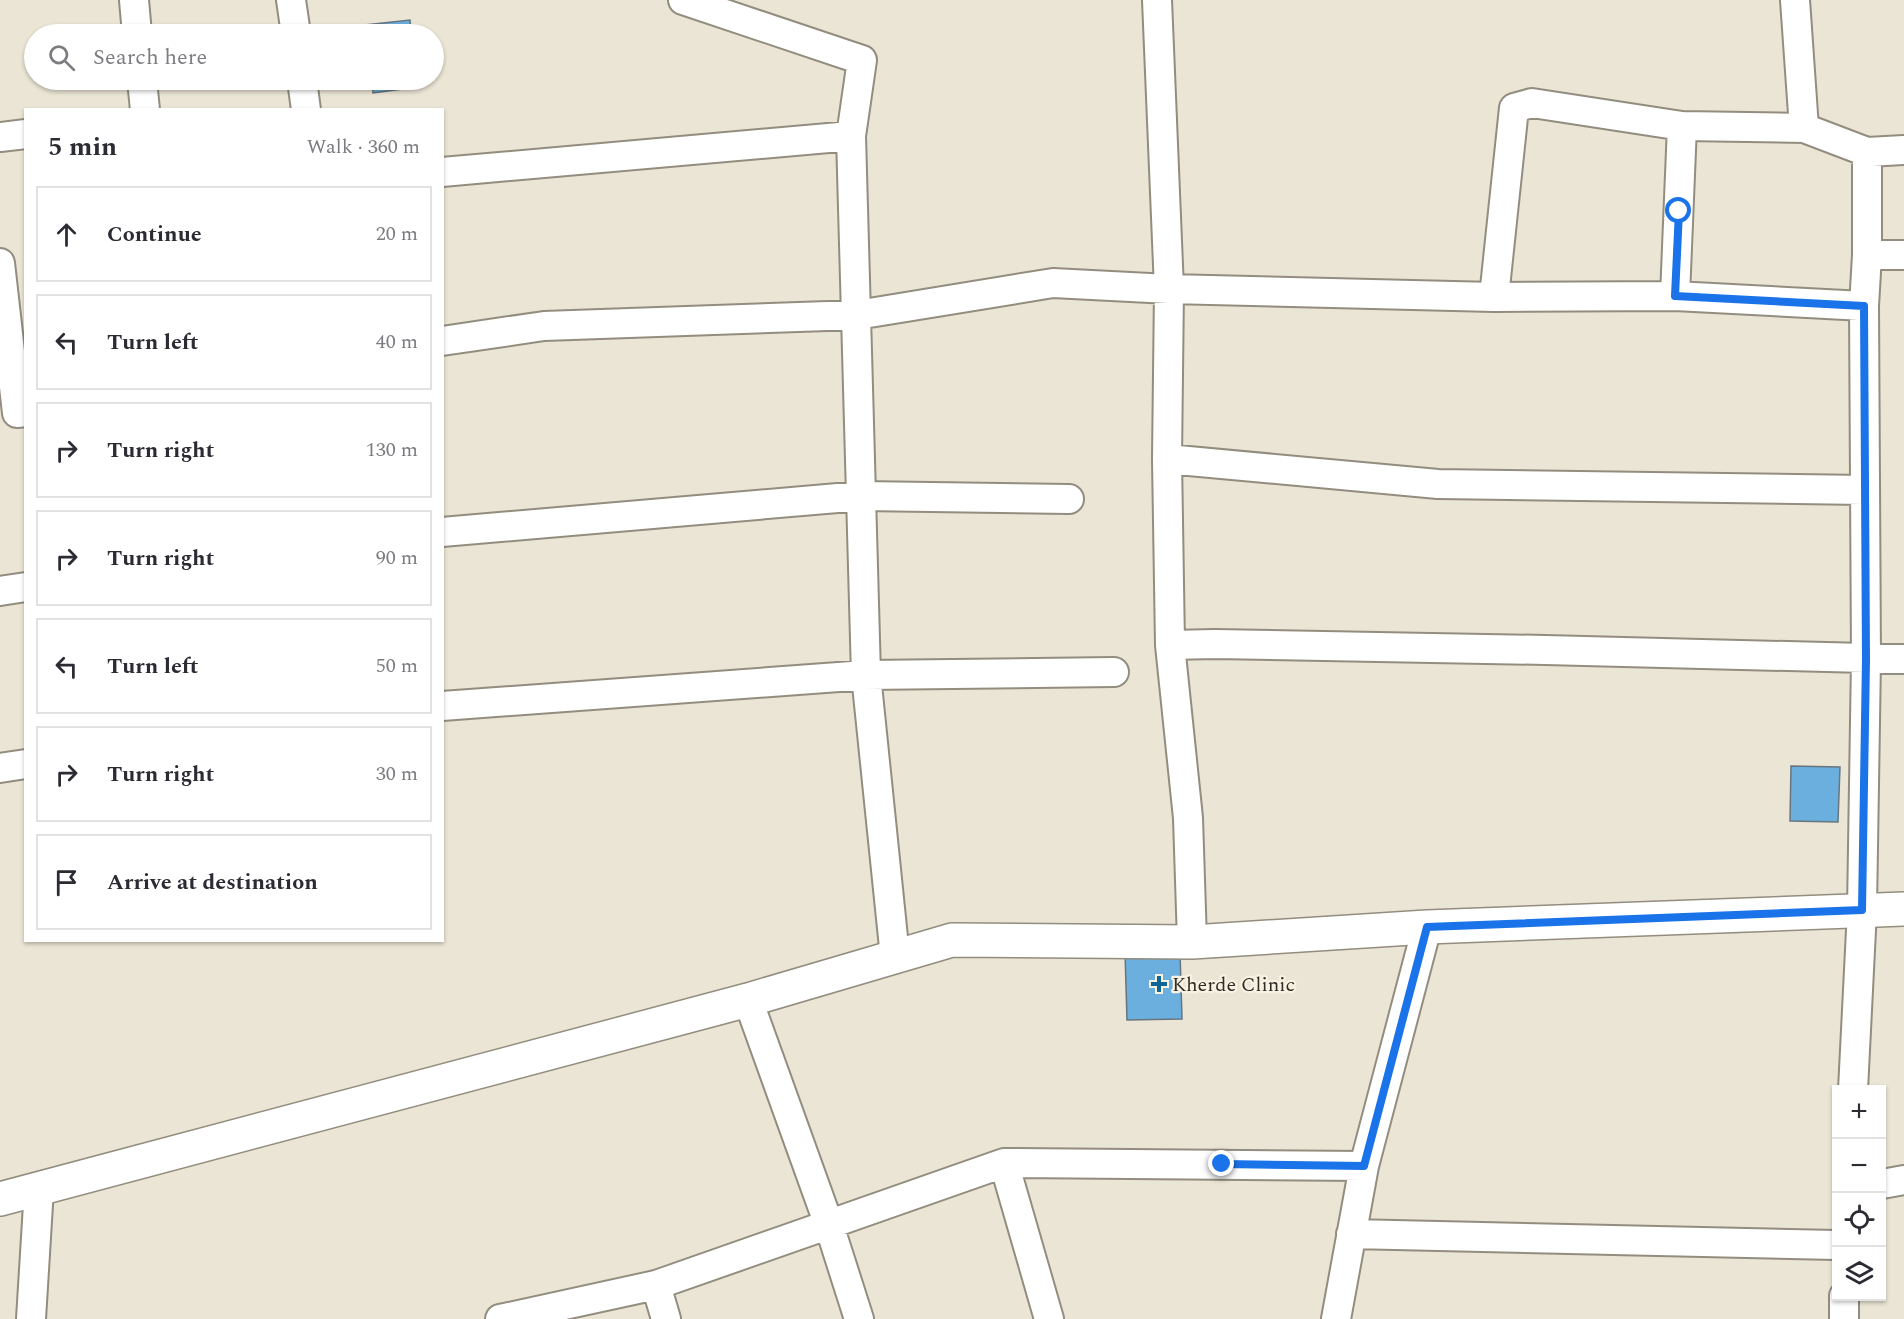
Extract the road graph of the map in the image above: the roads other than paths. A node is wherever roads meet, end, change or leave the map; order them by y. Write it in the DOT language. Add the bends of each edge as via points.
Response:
graph roads {
  1 [pos="134,0"];
  2 [pos="683,0"];
  3 [pos="1157,0"];
  4 [pos="1795,0"];
  5 [pos="300,1"];
  6 [pos="136,24"];
  7 [pos="297,24"];
  8 [pos="143,90"];
  9 [pos="301,90"];
  10 [pos="145,108"];
  11 [pos="299,108"];
  12 [pos="1682,126"];
  13 [pos="1804,128"];
  14 [pos="24,134"];
  15 [pos="851,136"];
  16 [pos="0,137"];
  17 [pos="1904,150"];
  18 [pos="1867,152"];
  19 [pos="444,172"];
  20 [pos="1867,255"];
  21 [pos="1904,255"];
  22 [pos="0,263"];
  23 [pos="1169,289"];
  24 [pos="1675,296"];
  25 [pos="1494,297"];
  26 [pos="1864,306"];
  27 [pos="857,315"];
  28 [pos="444,341"];
  29 [pos="14,412"];
  30 [pos="1167,459"];
  31 [pos="1865,490"];
  32 [pos="861,496"];
  33 [pos="1069,499"];
  34 [pos="444,532"];
  35 [pos="24,587"];
  36 [pos="0,591"];
  37 [pos="1170,645"];
  38 [pos="1866,659"];
  39 [pos="1904,659"];
  40 [pos="1114,672"];
  41 [pos="866,675"];
  42 [pos="444,706"];
  43 [pos="24,764"];
  44 [pos="0,768"];
  45 [pos="1904,909"];
  46 [pos="1862,910"];
  47 [pos="1427,927"];
  48 [pos="1192,942"];
  49 [pos="895,957"];
  50 [pos="748,1000"];
  51 [pos="1853,1085"];
  52 [pos="1004,1163"];
  53 [pos="1364,1166"];
  54 [pos="1904,1180"];
  55 [pos="1886,1183"];
  56 [pos="39,1188"];
  57 [pos="0,1199"];
  58 [pos="829,1226"];
  59 [pos="1351,1234"];
  60 [pos="1832,1245"];
  61 [pos="656,1285"];
  62 [pos="1844,1301"];
  63 [pos="31,1319"];
  64 [pos="500,1319"];
  65 [pos="666,1319"];
  66 [pos="859,1319"];
  67 [pos="1049,1319"];
  68 [pos="1336,1319"];
  69 [pos="1844,1319"];
  1 -- 6 [label="street"];
  2 -- 15 [label="street" via="862,60"];
  3 -- 23 [label="street"];
  4 -- 13 [label="street"];
  5 -- 7 [label="street"];
  8 -- 10 [label="street"];
  9 -- 11 [label="street"];
  12 -- 13 [label="street"];
  12 -- 24 [label="street"];
  12 -- 25 [label="street" via="1532,103 1514,108"];
  13 -- 18 [label="street"];
  14 -- 16 [label="street"];
  15 -- 19 [label="street"];
  15 -- 27 [label="street"];
  17 -- 18 [label="street"];
  18 -- 20 [label="street"];
  20 -- 21 [label="street"];
  20 -- 26 [label="street"];
  22 -- 29 [label="street"];
  23 -- 25 [label="street"];
  23 -- 27 [label="street" via="1053,283"];
  23 -- 30 [label="street"];
  24 -- 25 [label="street"];
  24 -- 26 [label="street"];
  26 -- 31 [label="street"];
  27 -- 28 [label="street" via="544,326"];
  27 -- 32 [label="street"];
  30 -- 31 [label="street" via="1438,484"];
  30 -- 37 [label="street"];
  31 -- 38 [label="street"];
  32 -- 33 [label="street"];
  32 -- 34 [label="street"];
  32 -- 41 [label="street"];
  35 -- 36 [label="street"];
  37 -- 38 [label="street" via="1521,649"];
  37 -- 48 [label="street" via="1188,818"];
  38 -- 39 [label="street"];
  38 -- 46 [label="street"];
  40 -- 41 [label="street"];
  41 -- 42 [label="street"];
  41 -- 49 [label="street"];
  43 -- 44 [label="street"];
  45 -- 46 [label="main road"];
  46 -- 47 [label="main road"];
  46 -- 51 [label="street"];
  47 -- 48 [label="main road"];
  47 -- 53 [label="street"];
  48 -- 49 [label="main road" via="952,940"];
  49 -- 50 [label="main road"];
  50 -- 56 [label="main road"];
  50 -- 58 [label="street"];
  52 -- 53 [label="street"];
  52 -- 58 [label="street"];
  52 -- 67 [label="street"];
  53 -- 59 [label="street"];
  54 -- 55 [label="street"];
  56 -- 57 [label="main road"];
  56 -- 63 [label="street"];
  58 -- 61 [label="street"];
  58 -- 66 [label="street"];
  59 -- 60 [label="street"];
  59 -- 68 [label="street"];
  61 -- 64 [label="street"];
  61 -- 65 [label="street"];
  62 -- 69 [label="street"];
}
